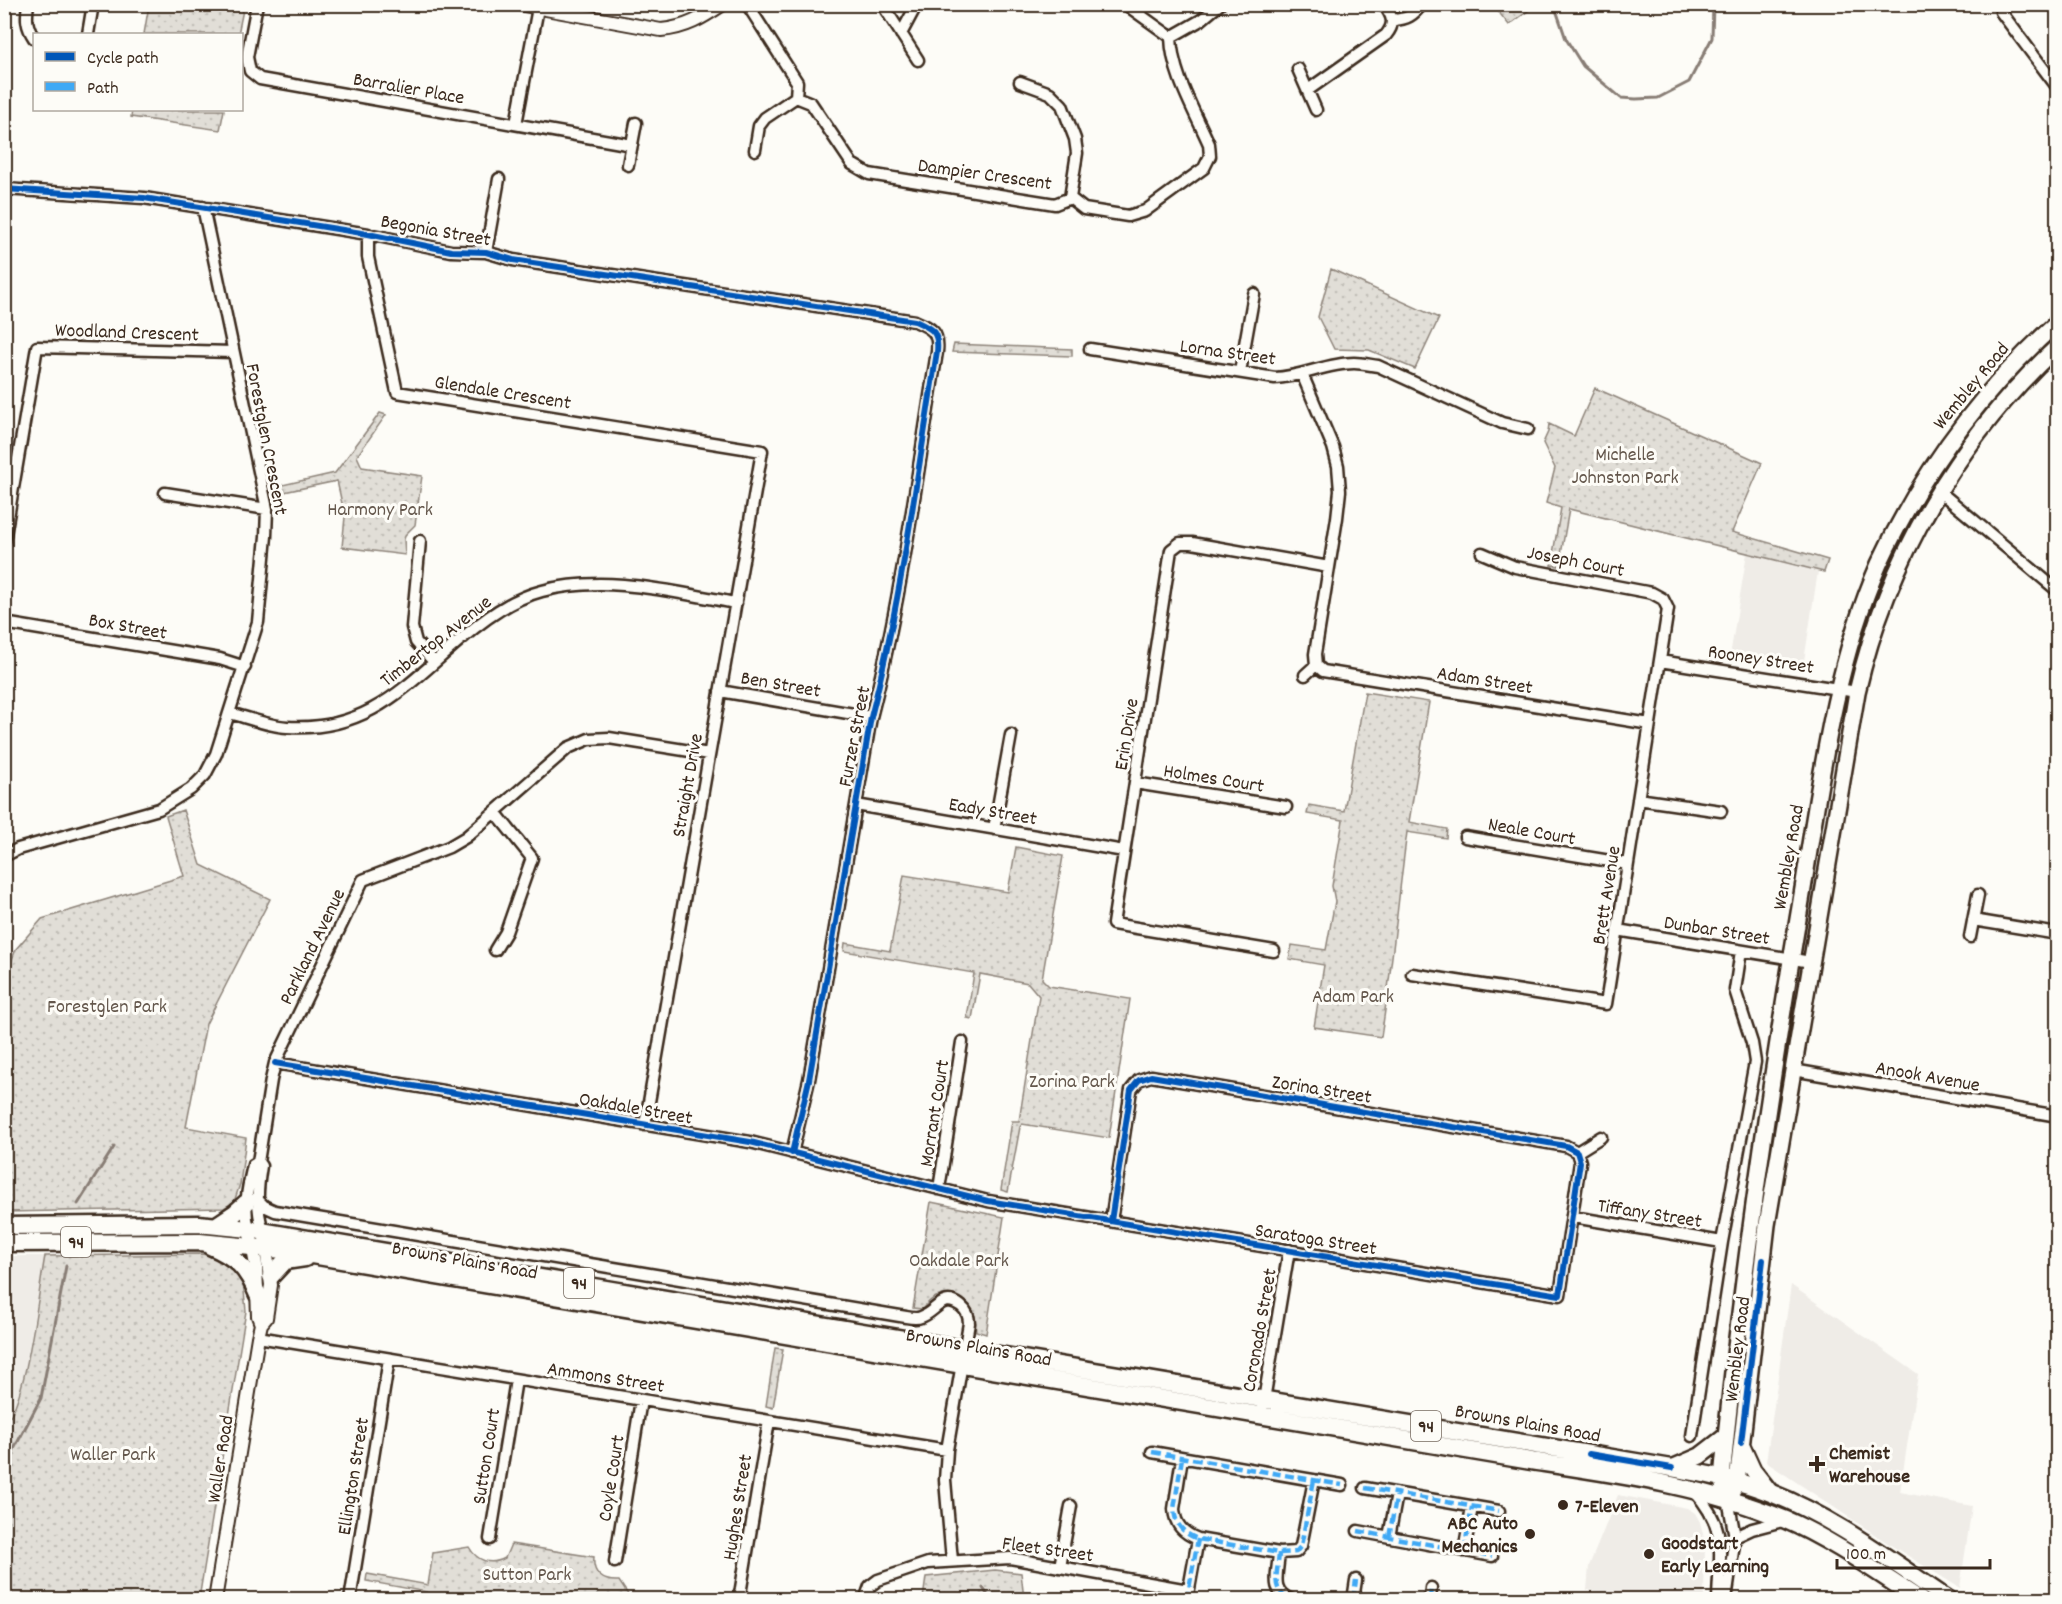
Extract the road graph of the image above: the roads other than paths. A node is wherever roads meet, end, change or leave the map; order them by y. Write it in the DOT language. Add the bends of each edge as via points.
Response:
graph roads {
  1 [pos="28,4"];
  2 [pos="93,4"];
  3 [pos="256,4"];
  4 [pos="518,4"];
  5 [pos="723,4"];
  6 [pos="747,4"];
  7 [pos="917,4"];
  8 [pos="1125,4"];
  9 [pos="1220,4"];
  10 [pos="1384,4"];
  11 [pos="1422,4"];
  12 [pos="538,8"];
  13 [pos="886,10"];
  14 [pos="2001,12"];
  15 [pos="1393,20"];
  16 [pos="88,33"];
  17 [pos="901,34"];
  18 [pos="33,36"];
  19 [pos="1171,37"];
  20 [pos="918,60"];
  21 [pos="1298,69"];
  22 [pos="1020,82"];
  23 [pos="2058,88"];
  24 [pos="1308,90"];
  25 [pos="796,97"];
  26 [pos="1316,110"];
  27 [pos="636,123"];
  28 [pos="516,124"];
  29 [pos="632,145"];
  30 [pos="755,150"];
  31 [pos="628,165"];
  32 [pos="499,179"];
  33 [pos="4,189"];
  34 [pos="1070,198"];
  35 [pos="203,207"];
  36 [pos="368,234"];
  37 [pos="486,252"];
  38 [pos="1254,294"];
  39 [pos="2058,322"];
  40 [pos="931,327"];
  41 [pos="2058,346"];
  42 [pos="1090,349"];
  43 [pos="233,352"];
  44 [pos="1240,372"];
  45 [pos="1302,374"];
  46 [pos="1528,429"];
  47 [pos="762,451"];
  48 [pos="1939,491"];
  49 [pos="165,493"];
  50 [pos="267,509"];
  51 [pos="4,541"];
  52 [pos="420,541"];
  53 [pos="1482,554"];
  54 [pos="1329,567"];
  55 [pos="2058,591"];
  56 [pos="1663,599"];
  57 [pos="736,603"];
  58 [pos="4,623"];
  59 [pos="1660,661"];
  60 [pos="434,662"];
  61 [pos="1316,665"];
  62 [pos="245,667"];
  63 [pos="1305,675"];
  64 [pos="1838,689"];
  65 [pos="720,691"];
  66 [pos="1857,692"];
  67 [pos="230,713"];
  68 [pos="871,717"];
  69 [pos="1650,724"];
  70 [pos="1011,735"];
  71 [pos="710,754"];
  72 [pos="1135,783"];
  73 [pos="1638,799"];
  74 [pos="856,805"];
  75 [pos="1286,807"];
  76 [pos="1721,811"];
  77 [pos="495,812"];
  78 [pos="994,829"];
  79 [pos="1465,837"];
  80 [pos="4,842"];
  81 [pos="1125,851"];
  82 [pos="6,855"];
  83 [pos="1628,864"];
  84 [pos="1978,895"];
  85 [pos="1973,920"];
  86 [pos="1617,930"];
  87 [pos="2058,934"];
  88 [pos="1970,937"];
  89 [pos="495,951"];
  90 [pos="1274,951"];
  91 [pos="1741,951"];
  92 [pos="1791,959"];
  93 [pos="1811,962"];
  94 [pos="1412,974"];
  95 [pos="962,1042"];
  96 [pos="275,1063"];
  97 [pos="1793,1071"];
  98 [pos="2058,1116"];
  99 [pos="645,1125"];
  100 [pos="1601,1137"];
  101 [pos="1577,1152"];
  102 [pos="792,1153"];
  103 [pos="939,1189"];
  104 [pos="251,1200"];
  105 [pos="988,1200"];
  106 [pos="1573,1218"];
  107 [pos="1111,1221"];
  108 [pos="217,1225"];
  109 [pos="4,1226"];
  110 [pos="258,1238"];
  111 [pos="200,1242"];
  112 [pos="1722,1242"];
  113 [pos="4,1243"];
  114 [pos="1289,1250"];
  115 [pos="324,1257"];
  116 [pos="271,1276"];
  117 [pos="258,1295"];
  118 [pos="261,1324"];
  119 [pos="258,1337"];
  120 [pos="963,1356"];
  121 [pos="389,1359"];
  122 [pos="516,1380"];
  123 [pos="641,1400"];
  124 [pos="1263,1407"];
  125 [pos="769,1421"];
  126 [pos="1692,1436"];
  127 [pos="1726,1436"];
  128 [pos="1741,1443"];
  129 [pos="947,1450"];
  130 [pos="1152,1452"];
  131 [pos="1182,1458"];
  132 [pos="1634,1462"];
  133 [pos="1672,1468"];
  134 [pos="1314,1480"];
  135 [pos="1730,1480"];
  136 [pos="1342,1485"];
  137 [pos="1365,1488"];
  138 [pos="1694,1491"];
  139 [pos="1771,1493"];
  140 [pos="1397,1494"];
  141 [pos="1728,1499"];
  142 [pos="1071,1506"];
  143 [pos="1472,1507"];
  144 [pos="1499,1512"];
  145 [pos="1787,1520"];
  146 [pos="1358,1531"];
  147 [pos="1389,1537"];
  148 [pos="1735,1537"];
  149 [pos="490,1539"];
  150 [pos="1198,1539"];
  151 [pos="1464,1551"];
  152 [pos="1279,1553"];
  153 [pos="1492,1556"];
  154 [pos="952,1561"];
  155 [pos="615,1562"];
  156 [pos="1060,1567"];
  157 [pos="1356,1580"];
  158 [pos="1431,1588"];
  159 [pos="1187,1594"];
  160 [pos="215,1599"];
  161 [pos="350,1599"];
  162 [pos="739,1599"];
  163 [pos="865,1599"];
  164 [pos="1292,1599"];
  165 [pos="1353,1599"];
  166 [pos="1430,1599"];
  167 [pos="1718,1599"];
  168 [pos="1726,1599"];
  169 [pos="1920,1599"];
  170 [pos="1949,1599"];
  1 -- 18 [label="street" via="26,18"];
  2 -- 16 [label="street"];
  3 -- 28 [label="street, Barralier Place" via="247,57 250,70 260,79"];
  4 -- 12 [label="street"];
  5 -- 12 [label="street" via="698,21 661,30"];
  6 -- 25 [label="street" via="797,82"];
  7 -- 17 [label="street"];
  8 -- 19 [label="street"];
  9 -- 19 [label="street"];
  10 -- 15 [label="street"];
  11 -- 15 [label="street" via="1406,19"];
  12 -- 28 [label="street"];
  13 -- 17 [label="street"];
  14 -- 23 [label="street"];
  15 -- 24 [label="street" via="1386,34"];
  17 -- 20 [label="street"];
  19 -- 34 [label="street, Dampier Crescent" via="1176,67 1209,144 1210,156 1204,168 1145,211 1128,216 1084,209"];
  21 -- 24 [label="street"];
  22 -- 34 [label="street" via="1050,93 1062,105 1077,153"];
  24 -- 26 [label="street"];
  25 -- 30 [label="street" via="765,118 759,126"];
  25 -- 34 [label="street, Dampier Crescent" via="811,103 852,164 869,174 1054,204"];
  27 -- 29 [label="street"];
  28 -- 29 [label="street, Barralier Place"];
  29 -- 31 [label="street"];
  32 -- 37 [label="street"];
  33 -- 35 [label="street, Begonia Street" via="144,198"];
  35 -- 36 [label="street, Begonia Street"];
  35 -- 43 [label="street, Forestglen Crescent"];
  36 -- 37 [label="street, Begonia Street" via="451,251"];
  36 -- 47 [label="street, Glendale Crescent" via="368,257 397,392"];
  37 -- 40 [label="street, Begonia Street" via="513,260 915,321"];
  38 -- 44 [label="street"];
  39 -- 64 [label="main road, Wembley Road" via="1982,399 1933,464 1878,567 1848,648"];
  40 -- 68 [label="street, Furzer Street" via="938,339 937,352 886,658"];
  41 -- 48 [label="main road, Wembley Road" via="1986,424"];
  42 -- 44 [label="street, Lorna Street"];
  43 -- 50 [label="street, Forestglen Crescent"];
  43 -- 51 [label="street, Woodland Crescent" via="37,347"];
  44 -- 45 [label="street, Lorna Street" via="1275,378"];
  45 -- 46 [label="street, Lorna Street" via="1339,364 1378,366 1503,423"];
  45 -- 54 [label="street" via="1338,466 1339,500"];
  47 -- 57 [label="street, Straight Drive"];
  48 -- 55 [label="street"];
  48 -- 66 [label="main road, Wembley Road" via="1913,537 1878,615"];
  49 -- 50 [label="street"];
  50 -- 62 [label="street, Forestglen Crescent" via="258,621"];
  52 -- 60 [label="street" via="412,627 416,642"];
  53 -- 56 [label="street, Joseph Court" via="1515,567 1652,593"];
  54 -- 61 [label="street"];
  54 -- 72 [label="street, Erin Drive" via="1192,543 1180,543 1171,550"];
  56 -- 59 [label="street, Brett Avenue" via="1668,609"];
  57 -- 60 [label="street, Timbertop Avenue" via="630,585 597,583 540,591 481,622"];
  57 -- 65 [label="street, Straight Drive"];
  58 -- 62 [label="street, Box Street" via="220,659"];
  59 -- 64 [label="street, Rooney Street"];
  59 -- 69 [label="street, Brett Avenue"];
  60 -- 67 [label="street, Timbertop Avenue" via="387,701 347,722 286,728"];
  61 -- 63 [label="street"];
  61 -- 69 [label="street, Adam Street" via="1323,671"];
  62 -- 67 [label="street, Forestglen Crescent"];
  64 -- 66 [label="street, Rooney Street"];
  64 -- 92 [label="main road, Wembley Road"];
  65 -- 68 [label="street, Ben Street"];
  65 -- 71 [label="street, Straight Drive"];
  66 -- 93 [label="main road, Wembley Road"];
  67 -- 82 [label="street, Forestglen Crescent" via="204,775 176,800"];
  68 -- 74 [label="street, Furzer Street"];
  69 -- 73 [label="street, Brett Avenue"];
  70 -- 78 [label="street"];
  71 -- 77 [label="street, Parkland Avenue" via="609,738 589,739 568,748"];
  71 -- 99 [label="street, Straight Drive"];
  72 -- 75 [label="street, Holmes Court"];
  72 -- 81 [label="street, Erin Drive"];
  73 -- 76 [label="street"];
  73 -- 83 [label="street, Brett Avenue"];
  74 -- 78 [label="street, Eady Street"];
  74 -- 102 [label="street, Furzer Street" via="809,1080"];
  77 -- 89 [label="street" via="532,858 506,932"];
  77 -- 96 [label="street, Parkland Avenue" via="449,847 363,879"];
  78 -- 81 [label="street, Eady Street"];
  79 -- 83 [label="street, Neale Court"];
  80 -- 82 [label="street"];
  81 -- 90 [label="street, Erin Drive" via="1113,924"];
  83 -- 86 [label="street, Brett Avenue"];
  84 -- 85 [label="street"];
  85 -- 87 [label="street"];
  85 -- 88 [label="street"];
  86 -- 91 [label="street, Dunbar Street"];
  86 -- 94 [label="street, Brett Avenue" via="1606,1004"];
  91 -- 92 [label="street, Dunbar Street"];
  91 -- 112 [label="street, Wembley Road" via="1735,990 1755,1062"];
  92 -- 93 [label="street, Dunbar Street"];
  92 -- 127 [label="main road, Wembley Road" via="1751,1221"];
  93 -- 97 [label="main road, Wembley Road"];
  95 -- 103 [label="street, Morrant Court"];
  96 -- 99 [label="street, Oakdale Street"];
  96 -- 104 [label="street, Parkland Avenue" via="258,1162 253,1165"];
  97 -- 98 [label="street, Anook Avenue"];
  97 -- 128 [label="main road, Wembley Road" via="1767,1225"];
  99 -- 102 [label="street, Oakdale Street"];
  100 -- 101 [label="street"];
  101 -- 106 [label="street" via="1581,1162"];
  101 -- 107 [label="street, Zorina Street" via="1566,1146 1151,1076 1139,1080 1131,1090"];
  102 -- 103 [label="street, Oakdale Street"];
  103 -- 105 [label="street, Oakdale Street"];
  104 -- 108 [label="main road"];
  104 -- 110 [label="street, Parkland Avenue" via="246,1213"];
  104 -- 120 [label="street, Browns Plains Road" via="286,1213 906,1317 920,1318 942,1303 953,1302 964,1308 969,1318"];
  105 -- 107 [label="street, Saratoga Street"];
  106 -- 112 [label="street, Tiffany Street"];
  106 -- 114 [label="street, Saratoga Street" via="1560,1295"];
  107 -- 114 [label="street, Saratoga Street"];
  108 -- 109 [label="main road, Browns Plains Road / 94"];
  108 -- 110 [label="main road, Browns Plains Road / 94"];
  110 -- 111 [label="main road, Browns Plains Road / 94"];
  110 -- 115 [label="main road, Browns Plains Road / 94"];
  110 -- 116 [label="street, Waller Road"];
  110 -- 117 [label="street, Waller Road"];
  110 -- 120 [label="main road, Browns Plains Road / 94"];
  111 -- 113 [label="main road, Browns Plains Road / 94"];
  111 -- 117 [label="main road" via="227,1253 250,1276"];
  112 -- 126 [label="street, Wembley Road"];
  114 -- 124 [label="street, Coronado Street"];
  115 -- 116 [label="main road" via="285,1261"];
  115 -- 120 [label="main road, Browns Plains Road / 94"];
  116 -- 118 [label="street, Waller Road" via="266,1318"];
  117 -- 118 [label="street, Waller Road"];
  118 -- 119 [label="street, Waller Road"];
  119 -- 121 [label="street, Ammons Street"];
  119 -- 160 [label="street, Waller Road"];
  120 -- 124 [label="main road, Browns Plains Road / 94"];
  120 -- 129 [label="street"];
  121 -- 122 [label="street, Ammons Street"];
  121 -- 161 [label="street, Ellington Street"];
  122 -- 123 [label="street, Ammons Street"];
  122 -- 149 [label="street, Sutton Court"];
  123 -- 125 [label="street, Ammons Street"];
  123 -- 155 [label="street, Coyle Court"];
  124 -- 132 [label="main road, Browns Plains Road / 94"];
  124 -- 138 [label="main road, Browns Plains Road / 94" via="1531,1461 1633,1476"];
  125 -- 129 [label="street, Ammons Street"];
  125 -- 162 [label="street, Hughes Street"];
  127 -- 133 [label="main road" via="1701,1456"];
  127 -- 135 [label="main road, Wembley Road"];
  128 -- 135 [label="main road, Wembley Road"];
  128 -- 139 [label="main road" via="1753,1470"];
  129 -- 154 [label="street" via="945,1480"];
  130 -- 131 [label="street"];
  131 -- 134 [label="street"];
  131 -- 150 [label="street" via="1174,1517 1180,1528"];
  132 -- 133 [label="main road, Browns Plains Road / 94"];
  132 -- 141 [label="main road" via="1649,1470 1691,1480"];
  133 -- 135 [label="main road, Browns Plains Road / 94"];
  134 -- 136 [label="street"];
  134 -- 152 [label="street" via="1301,1546 1296,1552"];
  135 -- 139 [label="main road, Browns Plains Road / 94"];
  135 -- 141 [label="main road, Wembley Road"];
  137 -- 140 [label="street"];
  138 -- 141 [label="main road, Browns Plains Road / 94"];
  138 -- 167 [label="street" via="1711,1512 1719,1533"];
  139 -- 170 [label="main road, Browns Plains Road / 94" via="1843,1529"];
  140 -- 143 [label="street"];
  140 -- 147 [label="street"];
  141 -- 145 [label="main road, Browns Plains Road / 94"];
  141 -- 148 [label="street, Wembley Road"];
  142 -- 156 [label="street"];
  143 -- 144 [label="street"];
  143 -- 151 [label="street"];
  145 -- 148 [label="street"];
  145 -- 169 [label="main road, Browns Plains Road / 94"];
  146 -- 147 [label="street"];
  147 -- 151 [label="street"];
  148 -- 168 [label="street, Wembley Road"];
  150 -- 152 [label="street"];
  150 -- 159 [label="street, Fleet Street"];
  151 -- 153 [label="street"];
  152 -- 164 [label="street" via="1277,1591"];
  154 -- 156 [label="street, Fleet Street" via="1010,1558"];
  154 -- 163 [label="street, Fleet Street" via="928,1563 878,1580 870,1586"];
  156 -- 159 [label="street, Fleet Street"];
  157 -- 165 [label="street"];
  158 -- 166 [label="street"];
}
